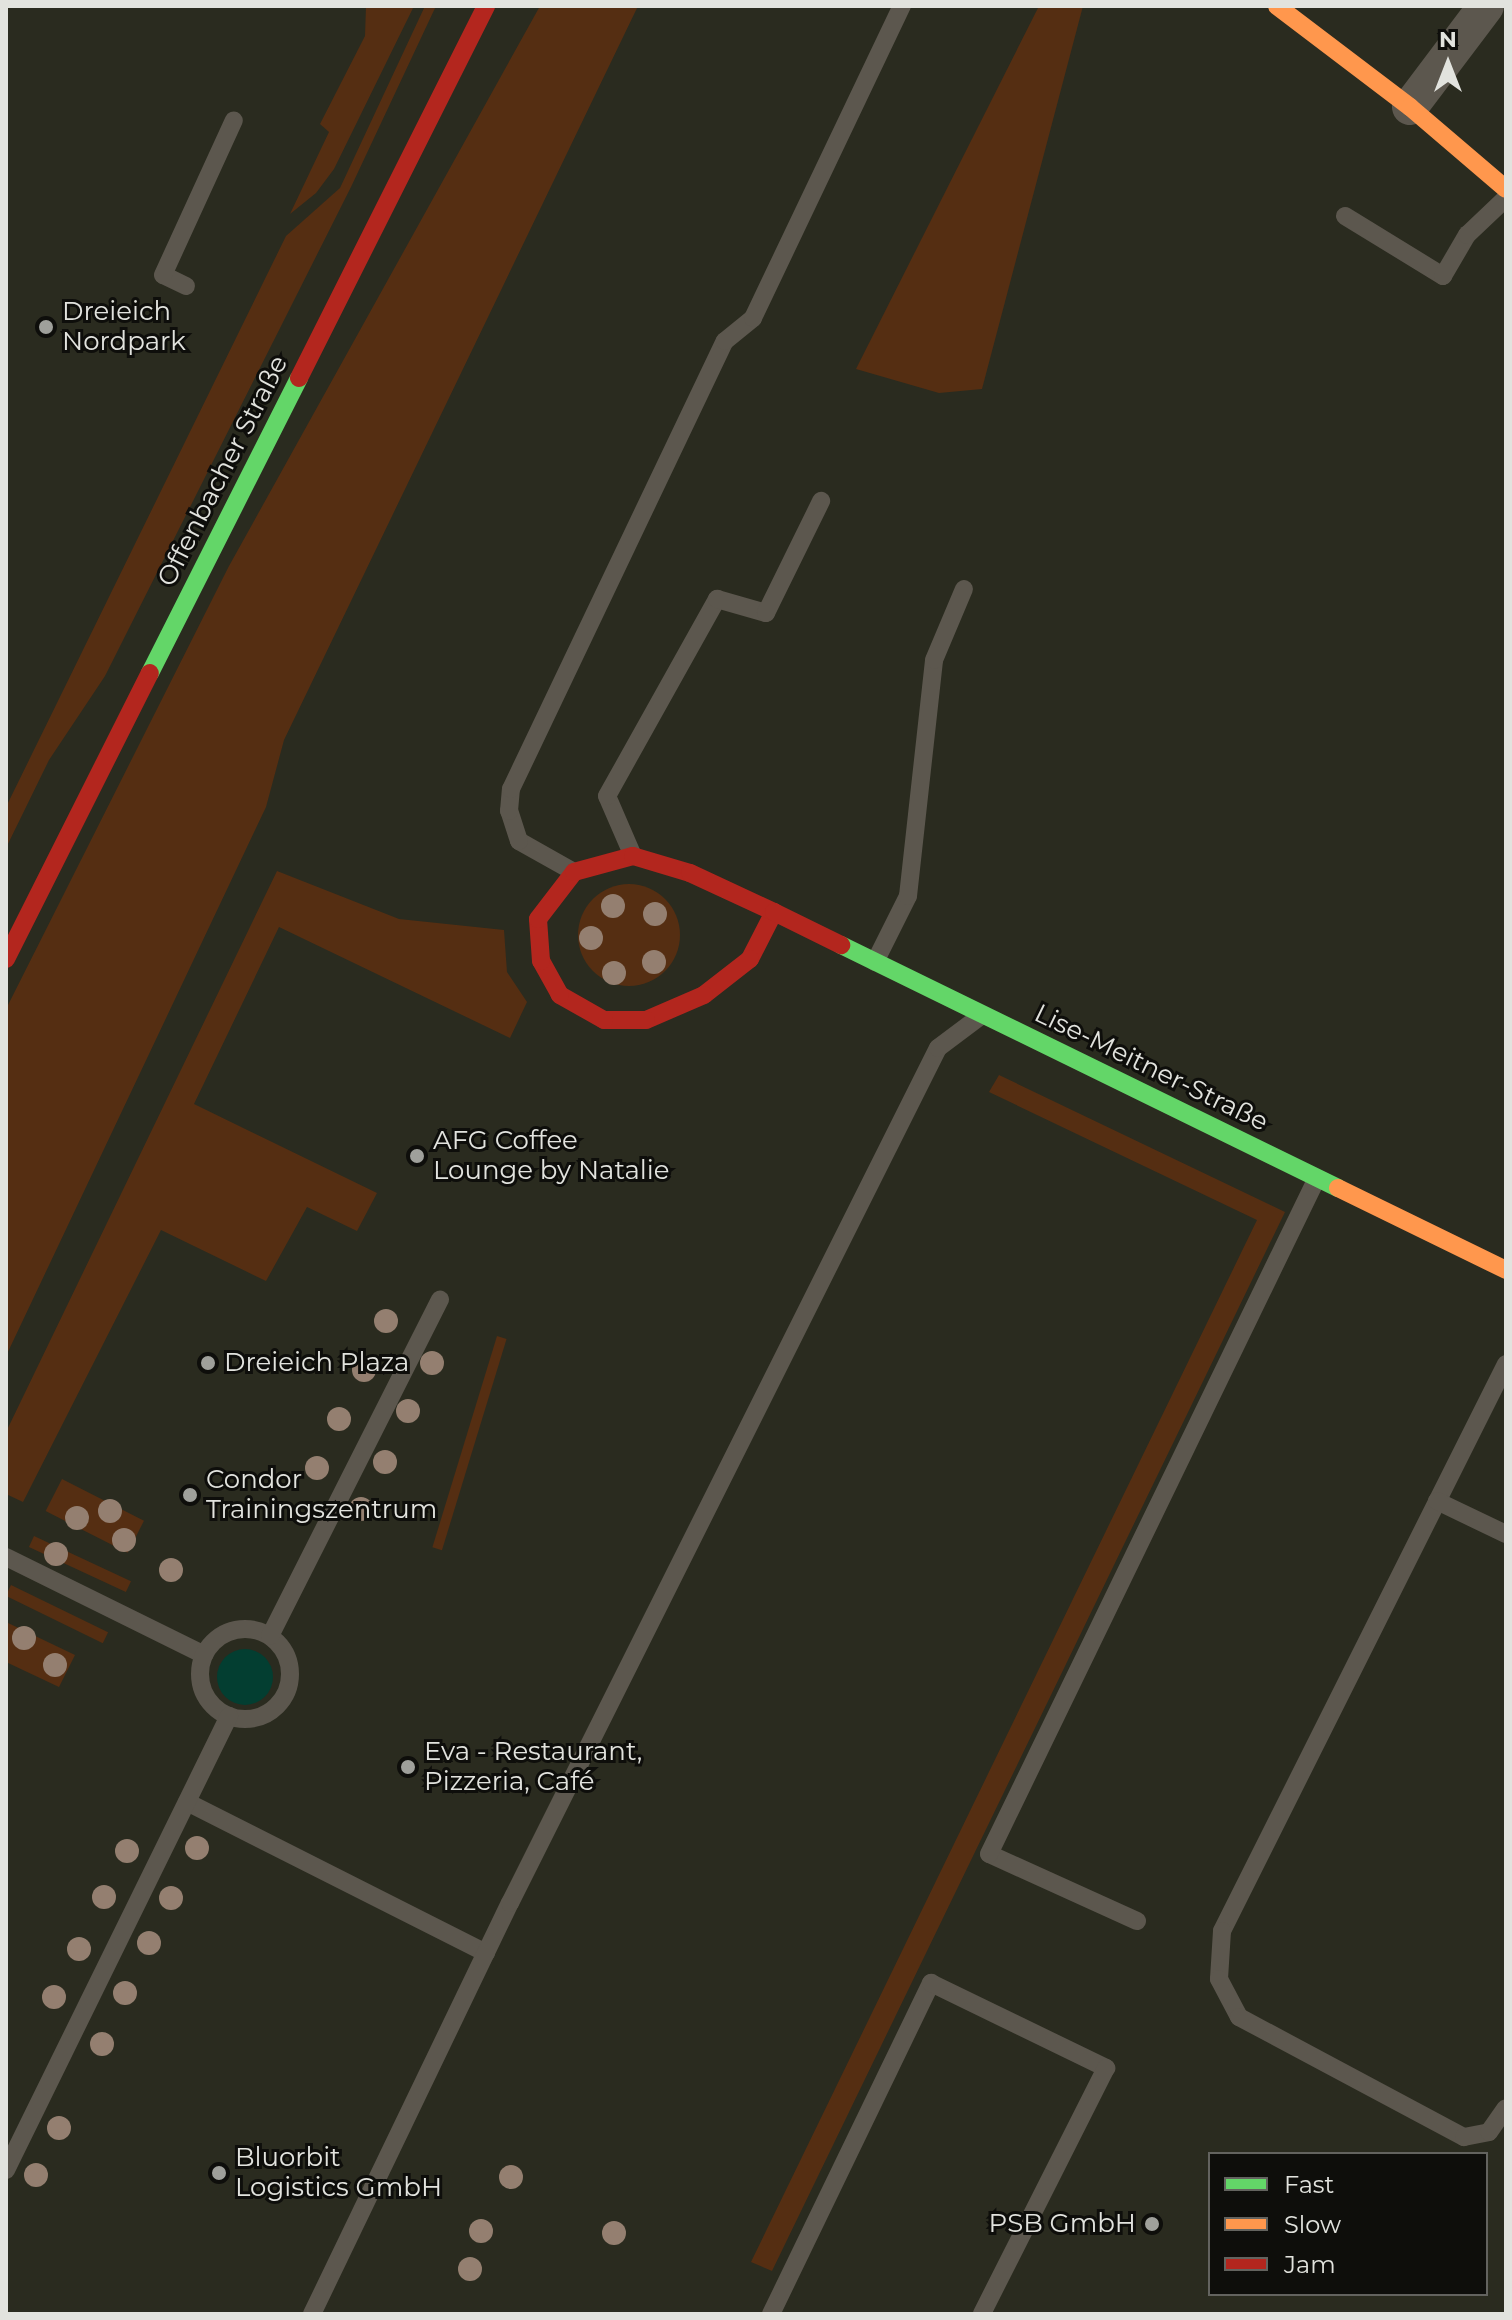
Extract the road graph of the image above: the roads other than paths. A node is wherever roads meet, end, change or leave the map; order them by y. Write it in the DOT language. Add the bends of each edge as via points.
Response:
graph roads {
  1 [pos="486,6"];
  2 [pos="902,6"];
  3 [pos="1277,6"];
  4 [pos="1486,6"];
  5 [pos="1410,107"];
  6 [pos="234,120"];
  7 [pos="1506,189"];
  8 [pos="1506,198"];
  9 [pos="1345,216"];
  10 [pos="186,286"];
  11 [pos="821,501"];
  12 [pos="964,589"];
  13 [pos="633,856"];
  14 [pos="574,872"];
  15 [pos="774,912"];
  16 [pos="6,959"];
  17 [pos="875,962"];
  18 [pos="982,1015"];
  19 [pos="1317,1178"];
  20 [pos="1506,1270"];
  21 [pos="440,1299"];
  22 [pos="1506,1364"];
  23 [pos="1437,1501"];
  24 [pos="1506,1534"];
  25 [pos="6,1557"];
  26 [pos="270,1636"];
  27 [pos="204,1655"];
  28 [pos="229,1716"];
  29 [pos="187,1802"];
  30 [pos="1137,1921"];
  31 [pos="486,1953"];
  32 [pos="1506,2108"];
  33 [pos="6,2170"];
  34 [pos="312,2314"];
  35 [pos="771,2314"];
  36 [pos="982,2314"];
  1 -- 16 [label="street, Offenbacher Straße"];
  2 -- 14 [label="lane" via="753,318 725,341 511,789 509,811 519,841"];
  3 -- 5 [label="street"];
  4 -- 5 [label="street"];
  5 -- 7 [label="street"];
  6 -- 10 [label="lane" via="163,275"];
  8 -- 9 [label="lane" via="1467,235 1443,276"];
  11 -- 13 [label="lane" via="766,613 717,599 607,796"];
  12 -- 17 [label="lane" via="934,660 908,896"];
  13 -- 14 [label="street"];
  13 -- 15 [label="street, Lise-Meitner-Straße" via="690,873"];
  14 -- 15 [label="street" via="538,919 541,961 560,995 604,1020 646,1020 704,995 750,959"];
  15 -- 17 [label="street, Lise-Meitner-Straße"];
  17 -- 18 [label="street, Lise-Meitner-Straße"];
  18 -- 19 [label="street, Lise-Meitner-Straße"];
  18 -- 31 [label="lane" via="938,1048"];
  19 -- 20 [label="street, Lise-Meitner-Straße"];
  19 -- 30 [label="lane" via="989,1854"];
  21 -- 26 [label="lane"];
  22 -- 23 [label="lane"];
  23 -- 24 [label="lane"];
  23 -- 32 [label="lane" via="1222,1931 1219,1979 1239,2017 1464,2137 1489,2132"];
  25 -- 27 [label="lane"];
  26 -- 27 [label="lane" via="256,1629 225,1633"];
  26 -- 28 [label="lane" via="289,1660 288,1690 269,1713 255,1719"];
  27 -- 28 [label="lane" via="200,1668 205,1695"];
  28 -- 29 [label="lane"];
  29 -- 31 [label="lane"];
  29 -- 33 [label="lane"];
  31 -- 34 [label="lane"];
  35 -- 36 [label="lane" via="931,1983 1106,2068"];
}
